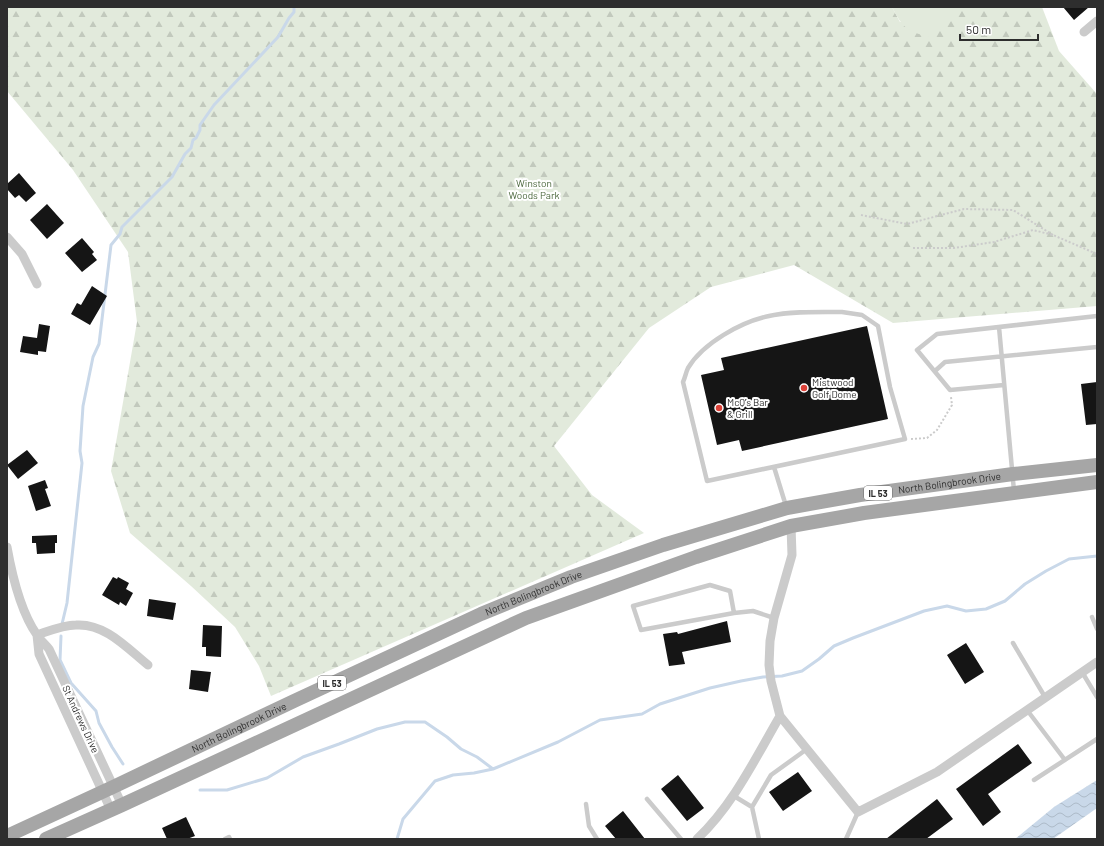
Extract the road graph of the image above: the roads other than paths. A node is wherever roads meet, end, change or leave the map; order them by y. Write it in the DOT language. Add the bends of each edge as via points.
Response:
graph roads {
  1 [pos="1097,21"];
  2 [pos="1084,32"];
  3 [pos="7,237"];
  4 [pos="37,284"];
  5 [pos="1097,316"];
  6 [pos="999,327"];
  7 [pos="1097,347"];
  8 [pos="1001,357"];
  9 [pos="935,371"];
  10 [pos="1004,385"];
  11 [pos="1097,465"];
  12 [pos="774,467"];
  13 [pos="1012,474"];
  14 [pos="1097,482"];
  15 [pos="1014,492"];
  16 [pos="787,508"];
  17 [pos="792,526"];
  18 [pos="7,547"];
  19 [pos="734,613"];
  20 [pos="1092,617"];
  21 [pos="774,618"];
  22 [pos="1097,629"];
  23 [pos="37,635"];
  24 [pos="1013,643"];
  25 [pos="1097,662"];
  26 [pos="148,665"];
  27 [pos="1082,672"];
  28 [pos="1045,697"];
  29 [pos="1097,697"];
  30 [pos="1027,710"];
  31 [pos="780,716"];
  32 [pos="1097,739"];
  33 [pos="807,749"];
  34 [pos="1065,760"];
  35 [pos="1034,780"];
  36 [pos="108,790"];
  37 [pos="734,796"];
  38 [pos="647,799"];
  39 [pos="586,804"];
  40 [pos="752,807"];
  41 [pos="116,808"];
  42 [pos="858,812"];
  43 [pos="7,836"];
  44 [pos="46,839"];
  45 [pos="225,839"];
  46 [pos="230,839"];
  47 [pos="597,839"];
  48 [pos="680,839"];
  49 [pos="697,839"];
  50 [pos="759,839"];
  51 [pos="846,839"];
  1 -- 2 [label="street"];
  3 -- 4 [label="street" via="22,254"];
  5 -- 6 [label="lane"];
  6 -- 8 [label="lane"];
  6 -- 9 [label="lane" via="937,334 917,350"];
  7 -- 8 [label="lane"];
  8 -- 9 [label="lane" via="946,362"];
  8 -- 10 [label="lane"];
  9 -- 10 [label="lane" via="950,390"];
  10 -- 13 [label="lane"];
  11 -- 13 [label="main road, North Bolingbrook Drive / IL 53"];
  12 -- 12 [label="lane" via="905,439 890,387 878,326 862,315 842,312 769,316 741,325 708,346 688,368 684,382 707,481"];
  12 -- 16 [label="lane"];
  13 -- 15 [label="lane"];
  13 -- 16 [label="main road, North Bolingbrook Drive / IL 53"];
  14 -- 15 [label="main road, North Bolingbrook Drive / IL 53"];
  15 -- 17 [label="main road, North Bolingbrook Drive / IL 53"];
  16 -- 36 [label="main road, North Bolingbrook Drive / IL 53" via="656,548 571,577 502,605"];
  17 -- 21 [label="street" via="792,555"];
  17 -- 41 [label="main road, North Bolingbrook Drive / IL 53" via="696,556 526,618"];
  18 -- 23 [label="street, St Andrews Drive" via="20,598"];
  19 -- 19 [label="lane" via="730,591 710,585 633,606 641,630"];
  19 -- 21 [label="lane" via="753,611"];
  20 -- 22 [label="lane"];
  21 -- 31 [label="street" via="769,665"];
  23 -- 26 [label="street" via="77,624 97,628 120,642"];
  23 -- 36 [label="street, St Andrews Drive" via="49,649"];
  24 -- 28 [label="lane"];
  25 -- 27 [label="street"];
  27 -- 28 [label="street"];
  27 -- 29 [label="lane"];
  28 -- 30 [label="street"];
  30 -- 34 [label="lane"];
  30 -- 42 [label="street" via="937,772"];
  31 -- 33 [label="street"];
  31 -- 37 [label="street"];
  32 -- 34 [label="lane"];
  33 -- 40 [label="lane" via="771,775"];
  33 -- 42 [label="street"];
  34 -- 35 [label="lane"];
  36 -- 41 [label="street, St Andrews Drive"];
  36 -- 43 [label="main road, North Bolingbrook Drive / IL 53"];
  37 -- 40 [label="lane"];
  37 -- 49 [label="street"];
  38 -- 48 [label="lane"];
  39 -- 47 [label="lane" via="589,826"];
  40 -- 50 [label="lane"];
  41 -- 44 [label="main road, North Bolingbrook Drive / IL 53"];
  42 -- 51 [label="lane"];
  45 -- 46 [label="lane"];
}
